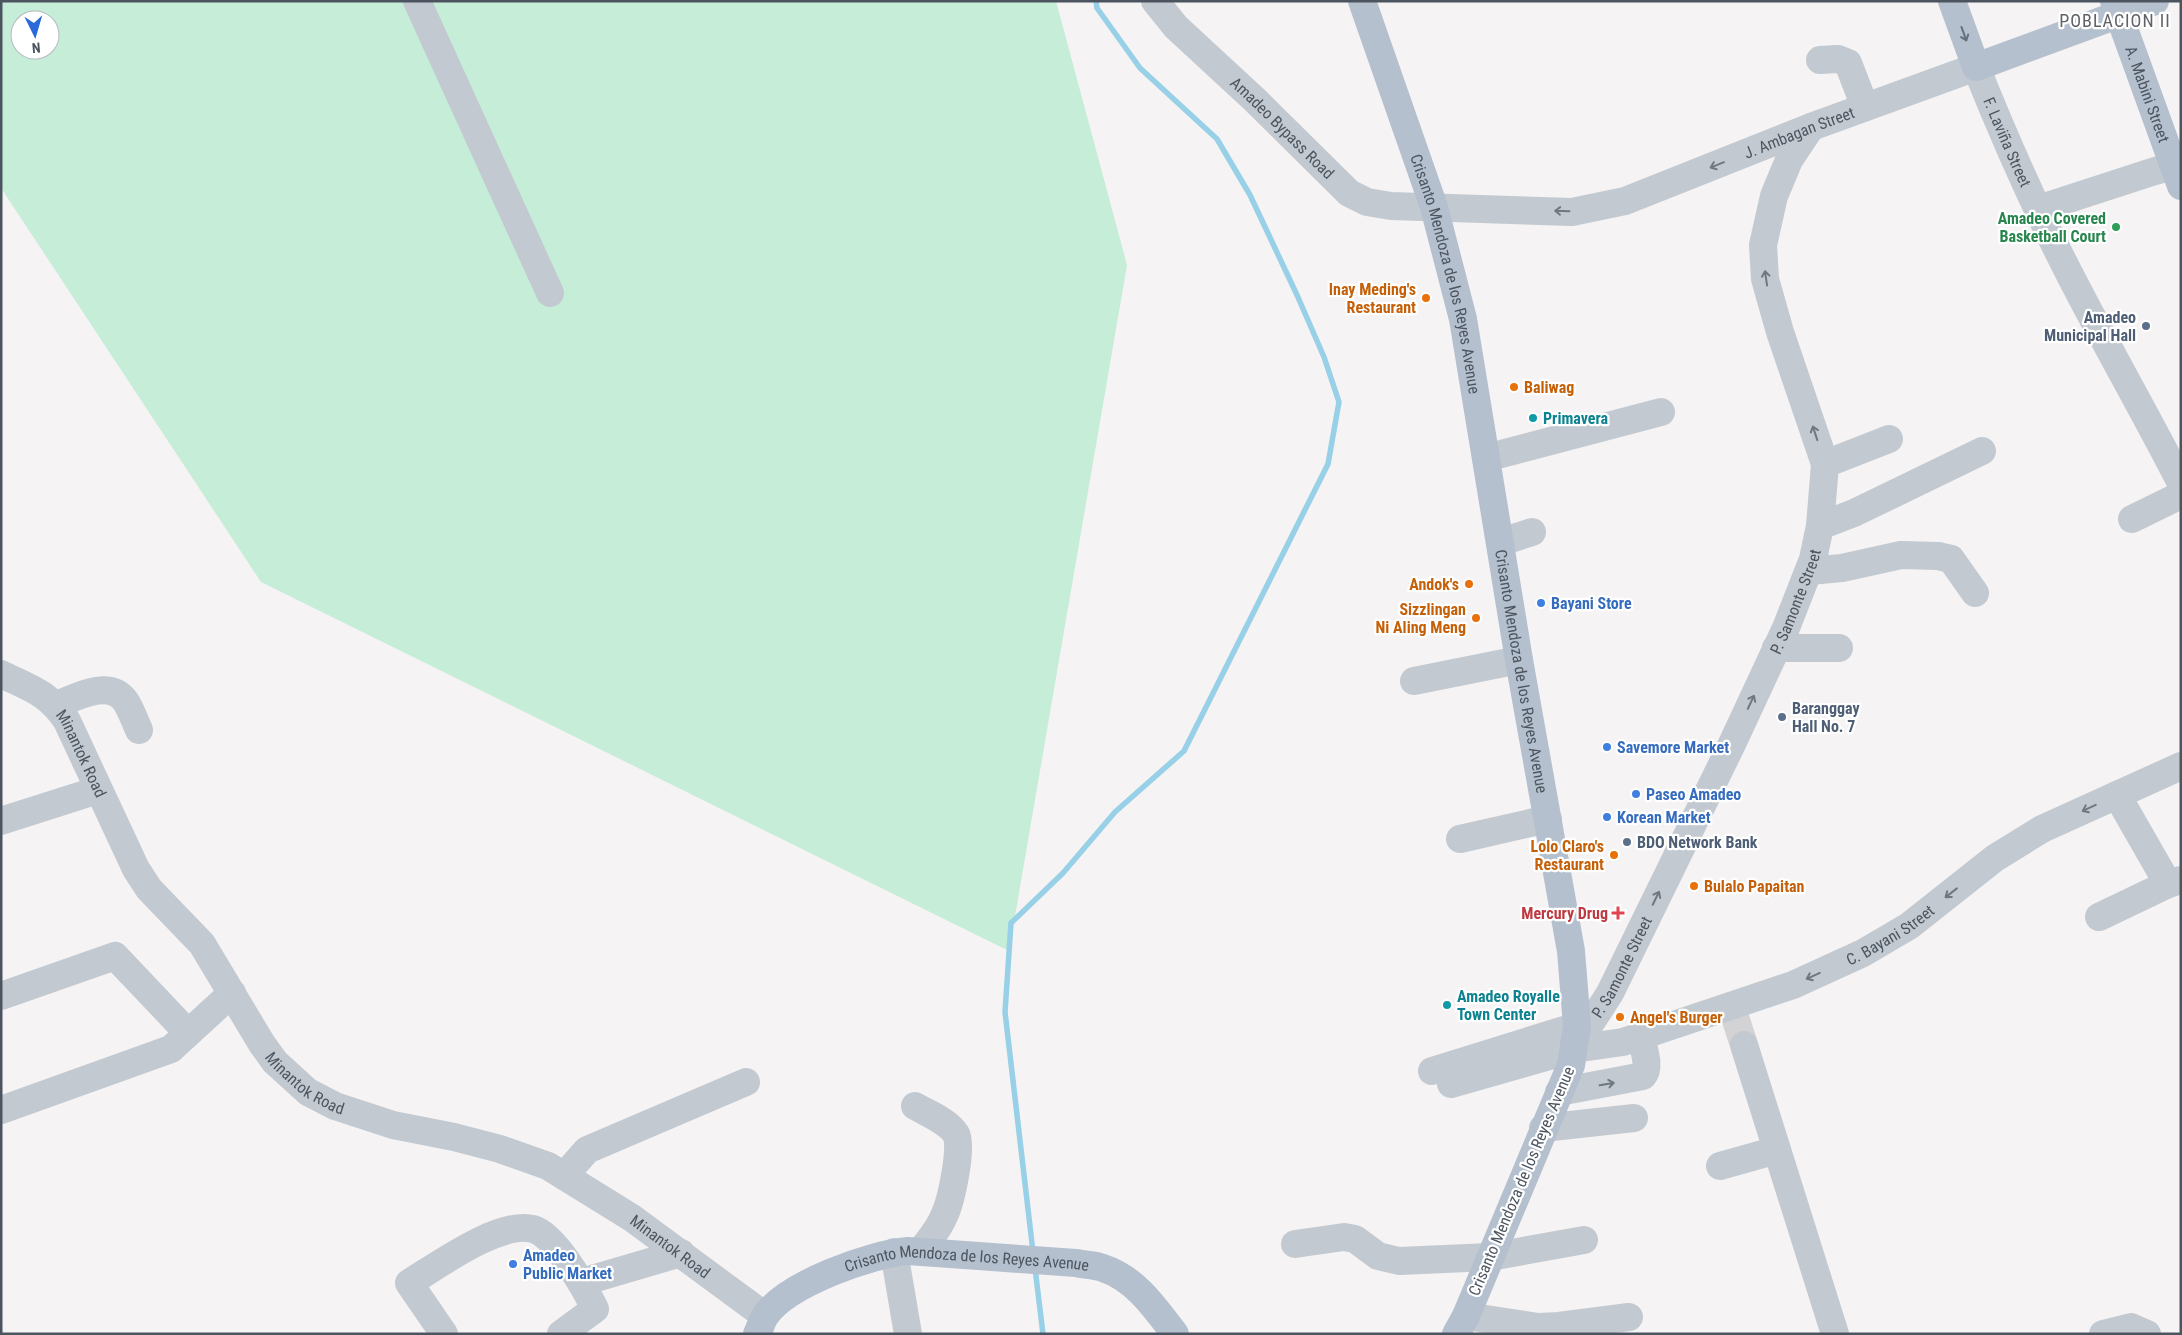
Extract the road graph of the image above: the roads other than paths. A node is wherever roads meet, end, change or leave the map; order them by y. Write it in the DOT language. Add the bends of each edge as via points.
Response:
graph roads {
  1 [pos="417,1"];
  2 [pos="1155,1"];
  3 [pos="1362,1"];
  4 [pos="1952,1"];
  5 [pos="2155,1"];
  6 [pos="2116,8"];
  7 [pos="1820,60"];
  8 [pos="1976,67"];
  9 [pos="1865,107"];
  10 [pos="1811,127"];
  11 [pos="2178,172"];
  12 [pos="1434,208"];
  13 [pos="2038,209"];
  14 [pos="550,293"];
  15 [pos="1661,412"];
  16 [pos="1889,439"];
  17 [pos="1982,451"];
  18 [pos="1486,458"];
  19 [pos="1825,464"];
  20 [pos="2181,483"];
  21 [pos="2181,494"];
  22 [pos="2132,519"];
  23 [pos="1820,526"];
  24 [pos="1532,532"];
  25 [pos="1501,542"];
  26 [pos="1809,571"];
  27 [pos="1976,593"];
  28 [pos="1776,648"];
  29 [pos="1839,648"];
  30 [pos="1519,660"];
  31 [pos="1,674"];
  32 [pos="1414,681"];
  33 [pos="57,705"];
  34 [pos="139,730"];
  35 [pos="2181,766"];
  36 [pos="98,790"];
  37 [pos="2117,795"];
  38 [pos="1548,819"];
  39 [pos="1,821"];
  40 [pos="1460,839"];
  41 [pos="2174,882"];
  42 [pos="2099,917"];
  43 [pos="232,993"];
  44 [pos="1,996"];
  45 [pos="188,1033"];
  46 [pos="1641,1036"];
  47 [pos="1576,1037"];
  48 [pos="1744,1046"];
  49 [pos="1442,1077"];
  50 [pos="746,1082"];
  51 [pos="1559,1092"];
  52 [pos="914,1106"];
  53 [pos="1,1110"];
  54 [pos="1634,1118"];
  55 [pos="1543,1128"];
  56 [pos="1777,1150"];
  57 [pos="1720,1166"];
  58 [pos="564,1176"];
  59 [pos="1584,1240"];
  60 [pos="1295,1244"];
  61 [pos="908,1251"];
  62 [pos="681,1253"];
  63 [pos="1490,1257"];
  64 [pos="582,1282"];
  65 [pos="1629,1317"];
  66 [pos="761,1325"];
  67 [pos="1461,1325"];
  68 [pos="444,1334"];
  69 [pos="561,1334"];
  70 [pos="908,1334"];
  71 [pos="1175,1334"];
  72 [pos="1834,1334"];
  73 [pos="2103,1334"];
  74 [pos="2147,1334"];
  1 -- 14 [label="street"];
  2 -- 12 [label="street, Amadeo Bypass Road" via="1176,27 1349,193 1367,202"];
  3 -- 12 [label="main road, Crisanto Mendoza de los Reyes Avenue"];
  4 -- 8 [label="main road, one-way"];
  5 -- 6 [label="main road, J. Ambagan Street"];
  6 -- 8 [label="main road, J. Ambagan Street"];
  6 -- 11 [label="main road, A. Mabini Street"];
  7 -- 9 [label="street" via="1838,59 1848,63"];
  8 -- 9 [label="street, J. Ambagan Street"];
  8 -- 13 [label="street, F. Laviña Street" via="2002,134"];
  9 -- 10 [label="street, J. Ambagan Street"];
  10 -- 12 [label="street, J. Ambagan Street, one-way" via="1625,201 1572,212"];
  19 -- 10 [label="street, P. Samonte Street, one-way" via="1780,332 1765,279 1764,262 1764,245 1774,196 1789,160"];
  11 -- 13 [label="street" via="2155,170"];
  12 -- 18 [label="main road, Crisanto Mendoza de los Reyes Avenue" via="1463,319"];
  13 -- 20 [label="street, F. Laviña Street"];
  15 -- 18 [label="street"];
  16 -- 19 [label="street"];
  17 -- 23 [label="street" via="1847,517"];
  18 -- 25 [label="main road, Crisanto Mendoza de los Reyes Avenue"];
  19 -- 23 [label="street, P. Samonte Street"];
  21 -- 22 [label="street"];
  23 -- 26 [label="street, P. Samonte Street"];
  24 -- 25 [label="street"];
  25 -- 30 [label="main road, Crisanto Mendoza de los Reyes Avenue"];
  26 -- 27 [label="street" via="1842,568 1900,555 1938,556 1950,559"];
  26 -- 28 [label="street, P. Samonte Street"];
  28 -- 29 [label="street"];
  47 -- 28 [label="street, P. Samonte Street, one-way" via="1610,993"];
  30 -- 32 [label="street"];
  30 -- 38 [label="main road, Crisanto Mendoza de los Reyes Avenue"];
  31 -- 33 [label="street, Minantok Road"];
  33 -- 34 [label="street" via="93,691 118,694 125,701"];
  33 -- 36 [label="street, Minantok Road"];
  35 -- 37 [label="street, C. Bayani Street"];
  36 -- 39 [label="street"];
  36 -- 43 [label="street, Minantok Road" via="149,890 202,944"];
  37 -- 41 [label="street"];
  37 -- 46 [label="street, C. Bayani Street, one-way" via="2042,829 1995,858 1908,926 1862,953 1733,1012"];
  38 -- 40 [label="street"];
  38 -- 47 [label="main road, Crisanto Mendoza de los Reyes Avenue" via="1571,952"];
  41 -- 42 [label="street"];
  43 -- 45 [label="street"];
  43 -- 58 [label="street, Minantok Road" via="274,1062 308,1092 335,1106 393,1125 500,1150 548,1166"];
  44 -- 45 [label="street" via="116,956"];
  45 -- 53 [label="street" via="171,1049"];
  46 -- 47 [label="street, C. Bayani Street" via="1623,1042"];
  51 -- 46 [label="street, one-way" via="1643,1076 1646,1066"];
  47 -- 49 [label="street, C. Bayani Street"];
  47 -- 51 [label="main road, Crisanto Mendoza de los Reyes Avenue" via="1571,1065"];
  48 -- 56 [label="street"];
  50 -- 58 [label="street" via="587,1150"];
  51 -- 55 [label="main road, Crisanto Mendoza de los Reyes Avenue"];
  52 -- 61 [label="street" via="955,1132 958,1145 945,1214 939,1227"];
  54 -- 55 [label="street"];
  55 -- 63 [label="main road, Crisanto Mendoza de los Reyes Avenue"];
  56 -- 57 [label="street"];
  56 -- 72 [label="street"];
  58 -- 62 [label="street, Minantok Road"];
  59 -- 63 [label="street"];
  60 -- 63 [label="street" via="1344,1237 1355,1239 1378,1256 1394,1260"];
  61 -- 66 [label="main road, Crisanto Mendoza de los Reyes Avenue" via="851,1265 812,1282 784,1298"];
  61 -- 70 [label="street"];
  61 -- 71 [label="main road, Crisanto Mendoza de los Reyes Avenue" via="1076,1263 1103,1268 1145,1295"];
  62 -- 64 [label="street"];
  62 -- 66 [label="street, Minantok Road"];
  63 -- 67 [label="main road, Crisanto Mendoza de los Reyes Avenue"];
  64 -- 68 [label="street" via="549,1239 533,1229 510,1230 482,1239 409,1283"];
  64 -- 69 [label="street" via="595,1309"];
  65 -- 67 [label="street" via="1538,1327"];
  73 -- 74 [label="street" via="2131,1326"];
}
